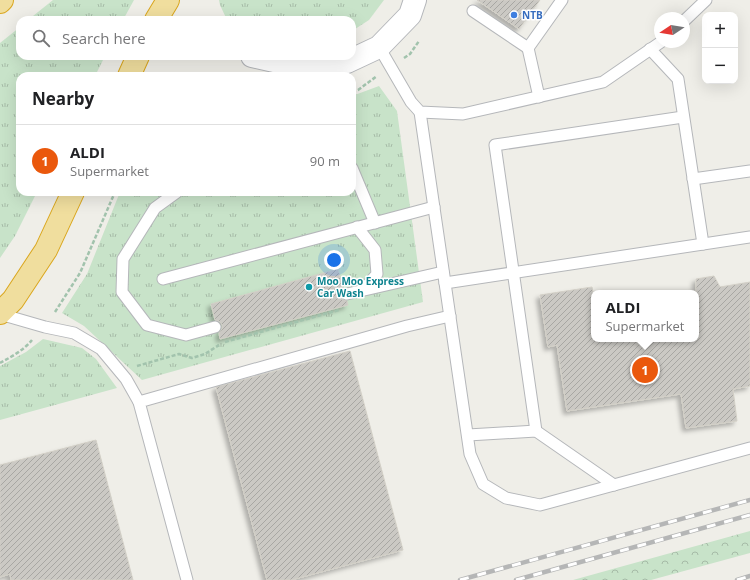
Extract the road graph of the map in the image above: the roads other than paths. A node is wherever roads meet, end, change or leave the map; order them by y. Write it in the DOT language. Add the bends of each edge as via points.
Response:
graph roads {
  1 [pos="168,0"];
  2 [pos="416,0"];
  3 [pos="562,0"];
  4 [pos="706,0"];
  5 [pos="696,4"];
  6 [pos="474,11"];
  7 [pos="690,12"];
  8 [pos="158,16"];
  9 [pos="654,46"];
  10 [pos="379,47"];
  11 [pos="528,48"];
  12 [pos="650,49"];
  13 [pos="356,58"];
  14 [pos="136,60"];
  15 [pos="270,60"];
  16 [pos="351,60"];
  17 [pos="131,72"];
  18 [pos="539,96"];
  19 [pos="420,112"];
  20 [pos="683,117"];
  21 [pos="750,171"];
  22 [pos="356,178"];
  23 [pos="693,179"];
  24 [pos="71,196"];
  25 [pos="172,196"];
  26 [pos="434,207"];
  27 [pos="375,223"];
  28 [pos="357,227"];
  29 [pos="750,237"];
  30 [pos="703,244"];
  31 [pos="514,273"];
  32 [pos="444,277"];
  33 [pos="163,279"];
  34 [pos="363,290"];
  35 [pos="347,294"];
  36 [pos="0,313"];
  37 [pos="450,316"];
  38 [pos="215,327"];
  39 [pos="139,402"];
  40 [pos="536,431"];
  41 [pos="468,435"];
  42 [pos="750,448"];
  43 [pos="614,485"];
  44 [pos="188,580"];
  1 -- 8 [label="highway"];
  2 -- 10 [label="street" via="410,15"];
  3 -- 11 [label="lane"];
  4 -- 5 [label="lane"];
  5 -- 7 [label="lane"];
  6 -- 11 [label="lane"];
  9 -- 12 [label="lane"];
  10 -- 13 [label="street"];
  10 -- 19 [label="lane" via="411,102"];
  11 -- 18 [label="lane"];
  12 -- 18 [label="lane" via="603,82"];
  12 -- 20 [label="lane" via="678,79"];
  14 -- 17 [label="highway"];
  15 -- 16 [label="street" via="305,68"];
  18 -- 19 [label="lane" via="463,114"];
  19 -- 26 [label="lane"];
  20 -- 23 [label="lane"];
  20 -- 31 [label="lane" via="495,145"];
  21 -- 23 [label="lane"];
  22 -- 27 [label="lane"];
  23 -- 30 [label="lane"];
  24 -- 36 [label="highway" via="46,250 13,300"];
  25 -- 38 [label="lane" via="156,208 123,259 122,292 147,325 186,335"];
  26 -- 27 [label="lane"];
  26 -- 32 [label="lane"];
  27 -- 28 [label="lane"];
  28 -- 33 [label="lane"];
  28 -- 34 [label="lane" via="375,250 377,274"];
  29 -- 30 [label="lane"];
  30 -- 31 [label="lane"];
  31 -- 32 [label="lane"];
  31 -- 40 [label="lane"];
  32 -- 34 [label="lane"];
  32 -- 37 [label="lane"];
  34 -- 35 [label="lane"];
  36 -- 39 [label="lane" via="44,327 74,333 101,349 126,379"];
  37 -- 39 [label="lane" via="399,328"];
  37 -- 41 [label="lane"];
  39 -- 44 [label="lane"];
  40 -- 41 [label="lane"];
  40 -- 43 [label="lane"];
  41 -- 43 [label="lane" via="470,454 483,484 506,498 540,506"];
  42 -- 43 [label="lane"];
}
